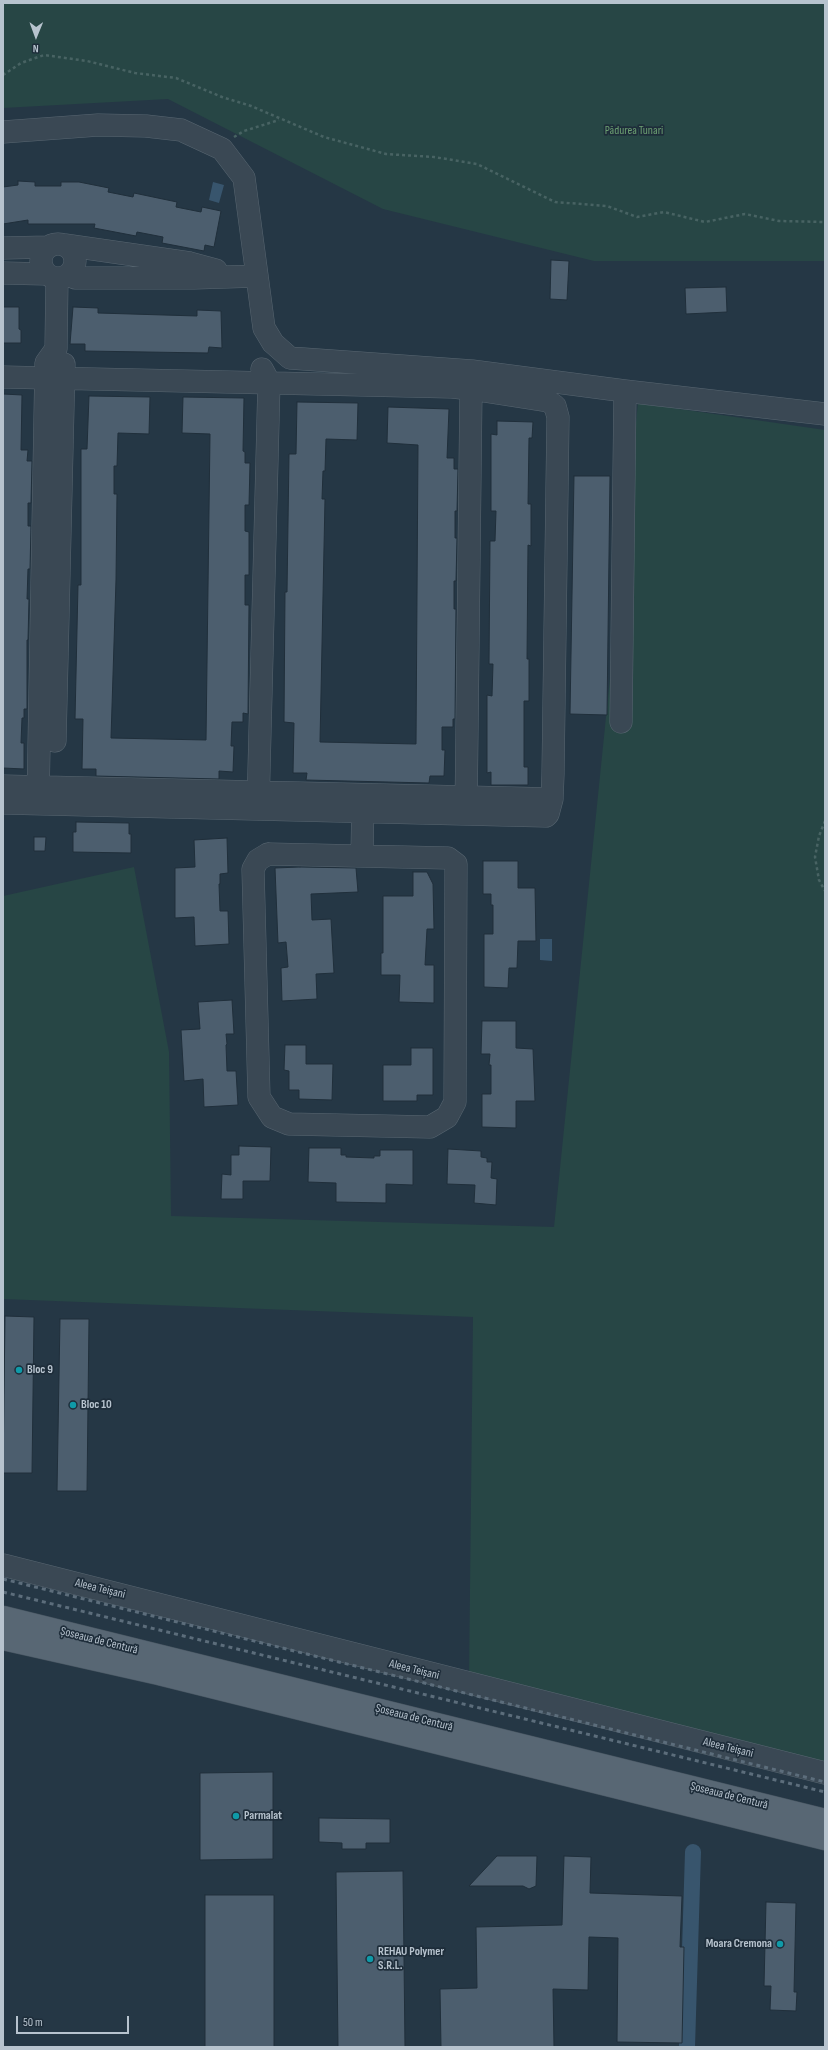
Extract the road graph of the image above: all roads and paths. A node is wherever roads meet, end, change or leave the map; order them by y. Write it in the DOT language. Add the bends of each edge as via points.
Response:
graph roads {
  1 [pos="3,75"];
  2 [pos="280,120"];
  3 [pos="3,132"];
  4 [pos="222,150"];
  5 [pos="825,222"];
  6 [pos="56,246"];
  7 [pos="3,248"];
  8 [pos="3,273"];
  9 [pos="58,275"];
  10 [pos="252,277"];
  11 [pos="3,362"];
  12 [pos="55,366"];
  13 [pos="3,376"];
  14 [pos="269,382"];
  15 [pos="471,389"];
  16 [pos="625,391"];
  17 [pos="825,414"];
  18 [pos="621,722"];
  19 [pos="3,786"];
  20 [pos="46,796"];
  21 [pos="259,800"];
  22 [pos="3,803"];
  23 [pos="363,803"];
  24 [pos="466,806"];
  25 [pos="825,822"];
  26 [pos="362,856"];
  27 [pos="825,891"];
  28 [pos="3,1565"];
  29 [pos="3,1617"];
  30 [pos="3,1639"];
  31 [pos="825,1773"];
  32 [pos="825,1820"];
  33 [pos="825,1840"];
  1 -- 2 [label="path" via="44,55 87,61 135,74 176,78 252,106"];
  2 -- 4 [label="path" via="244,131 233,137"];
  2 -- 5 [label="path" via="324,137 386,154 434,157 477,164 555,202 607,206 637,217 664,212 705,222 746,214 779,221"];
  3 -- 4 [label="street" via="98,125 146,126 181,130"];
  4 -- 10 [label="street" via="244,178"];
  6 -- 7 [label="street"];
  6 -- 9 [label="street" via="43,251 41,263"];
  6 -- 9 [label="street" via="74,253 76,258 73,270"];
  6 -- 10 [label="street" via="190,264"];
  8 -- 9 [label="street"];
  9 -- 10 [label="street" via="75,278"];
  9 -- 12 [label="street"];
  10 -- 16 [label="street" via="264,328 273,343 290,358 472,371"];
  11 -- 12 [label="street"];
  12 -- 13 [label="street"];
  12 -- 14 [label="street"];
  12 -- 20 [label="street"];
  14 -- 15 [label="street"];
  14 -- 21 [label="street"];
  15 -- 24 [label="street"];
  15 -- 24 [label="street" via="548,401 556,406 558,417 549,808"];
  16 -- 17 [label="street"];
  16 -- 18 [label="street"];
  19 -- 20 [label="street"];
  20 -- 21 [label="street"];
  20 -- 22 [label="street"];
  21 -- 23 [label="street"];
  23 -- 24 [label="street"];
  23 -- 26 [label="street"];
  25 -- 27 [label="path" via="815,857 818,880"];
  26 -- 26 [label="street" via="448,858 456,864 455,1102 447,1117 430,1127 289,1124 272,1117 260,1097 252,869 258,860 268,854"];
  28 -- 31 [label="street, Aleea Teișani"];
  29 -- 32 [label="main road, Șoseaua de Centură"];
  30 -- 33 [label="main road, Șoseaua de Centură" via="166,1676"];
}
